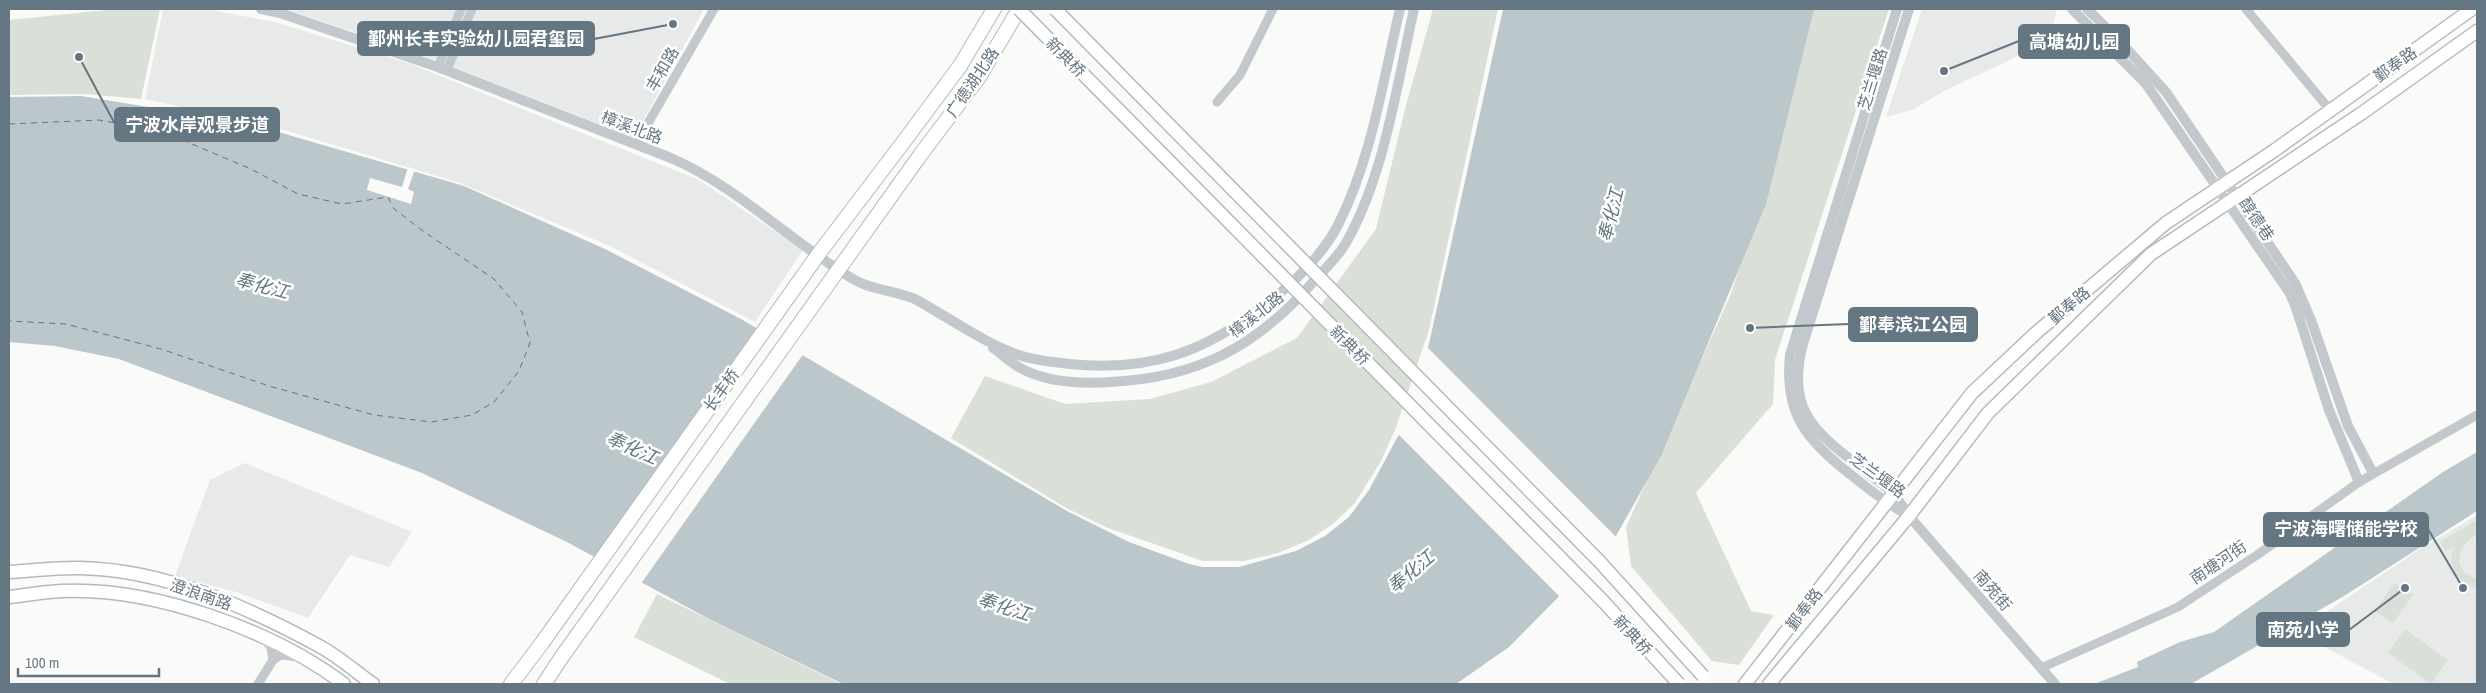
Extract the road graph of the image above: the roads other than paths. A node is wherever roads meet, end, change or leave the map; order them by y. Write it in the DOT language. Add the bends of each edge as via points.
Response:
graph roads {
  1 [pos="261,9"];
  2 [pos="461,9"];
  3 [pos="472,9"];
  4 [pos="714,9"];
  5 [pos="994,9"];
  6 [pos="1019,9"];
  7 [pos="1056,9"];
  8 [pos="1273,9"];
  9 [pos="1400,9"];
  10 [pos="1414,9"];
  11 [pos="1898,9"];
  12 [pos="1909,9"];
  13 [pos="2072,9"];
  14 [pos="2087,9"];
  15 [pos="2246,9"];
  16 [pos="2472,9"];
  17 [pos="2477,31"];
  18 [pos="442,69"];
  19 [pos="1217,102"];
  20 [pos="2330,110"];
  21 [pos="905,140"];
  22 [pos="636,144"];
  23 [pos="921,154"];
  24 [pos="2222,186"];
  25 [pos="2233,201"];
  26 [pos="964,326"];
  27 [pos="2477,415"];
  28 [pos="2373,473"];
  29 [pos="2359,482"];
  30 [pos="1889,498"];
  31 [pos="1909,516"];
  32 [pos="9,572"];
  33 [pos="9,597"];
  34 [pos="262,634"];
  35 [pos="302,657"];
  36 [pos="273,660"];
  37 [pos="2041,668"];
  38 [pos="1706,680"];
  39 [pos="258,684"];
  40 [pos="344,684"];
  41 [pos="373,684"];
  42 [pos="511,684"];
  43 [pos="544,684"];
  44 [pos="1679,684"];
  45 [pos="1745,684"];
  46 [pos="1769,684"];
  47 [pos="2055,684"];
  1 -- 18 [label="street, 樟溪北路"];
  2 -- 18 [label="street"];
  3 -- 18 [label="street"];
  4 -- 22 [label="street, 丰和路"];
  5 -- 21 [label="main road, 广德湖北路" via="960,66"];
  6 -- 23 [label="main road, 广德湖北路" via="979,77"];
  6 -- 44 [label="main road, 新典桥, bridge" via="1595,593"];
  7 -- 38 [label="main road, 新典桥, bridge" via="1600,562"];
  8 -- 19 [label="street" via="1240,75"];
  9 -- 26 [label="street, 樟溪北路" via="1363,164 1339,223 1316,258 1284,291 1259,310 1224,335 1186,352 1141,364 1095,366 1022,356"];
  10 -- 26 [label="street, 樟溪北路" via="1381,154 1360,216 1341,250 1288,311 1258,334 1234,350 1188,370 1143,381 1087,383 1023,370"];
  11 -- 30 [label="street, 芝兰堰路" via="1790,355 1788,379 1792,404 1807,434 1826,455"];
  12 -- 30 [label="street, 芝兰堰路" via="1803,344 1798,373 1802,403 1815,428"];
  13 -- 24 [label="street, 醇德巷" via="2146,84"];
  14 -- 24 [label="street, 醇德巷" via="2166,92"];
  15 -- 20 [label="street"];
  16 -- 20 [label="main road, 鄞奉路"];
  17 -- 25 [label="main road, 鄞奉路"];
  18 -- 22 [label="street, 樟溪北路"];
  20 -- 24 [label="main road, 鄞奉路"];
  21 -- 42 [label="main road, 长丰桥, bridge" via="820,252"];
  22 -- 26 [label="street, 樟溪北路" via="705,175 852,279 874,288 901,292"];
  23 -- 43 [label="main road, 长丰桥, bridge"];
  24 -- 25 [label="street, 醇德巷"];
  24 -- 30 [label="main road, 鄞奉路" via="2166,223 1972,392"];
  25 -- 28 [label="street, 醇德巷" via="2303,299 2348,426"];
  25 -- 29 [label="street, 醇德巷" via="2295,305 2328,410"];
  25 -- 31 [label="main road, 鄞奉路" via="2151,254 2093,310 1988,413"];
  27 -- 28 [label="street, 南塘河街"];
  28 -- 29 [label="street, 南塘河街"];
  29 -- 37 [label="street, 南塘河街" via="2178,607"];
  30 -- 31 [label="street, 芝兰堰路"];
  30 -- 45 [label="main road, 鄞奉路"];
  31 -- 37 [label="street, 南苑街"];
  31 -- 46 [label="main road, 鄞奉路"];
  32 -- 41 [label="main road, 澄浪南路" via="81,568 142,575 205,593 258,615 322,648"];
  33 -- 34 [label="main road, 澄浪南路" via="63,591 123,594 179,607"];
  34 -- 35 [label="main road, 澄浪南路"];
  34 -- 36 [label="street" via="271,648"];
  35 -- 36 [label="street" via="281,655"];
  35 -- 40 [label="main road, 澄浪南路"];
  36 -- 39 [label="street"];
  37 -- 47 [label="street, 南苑街"];
}
